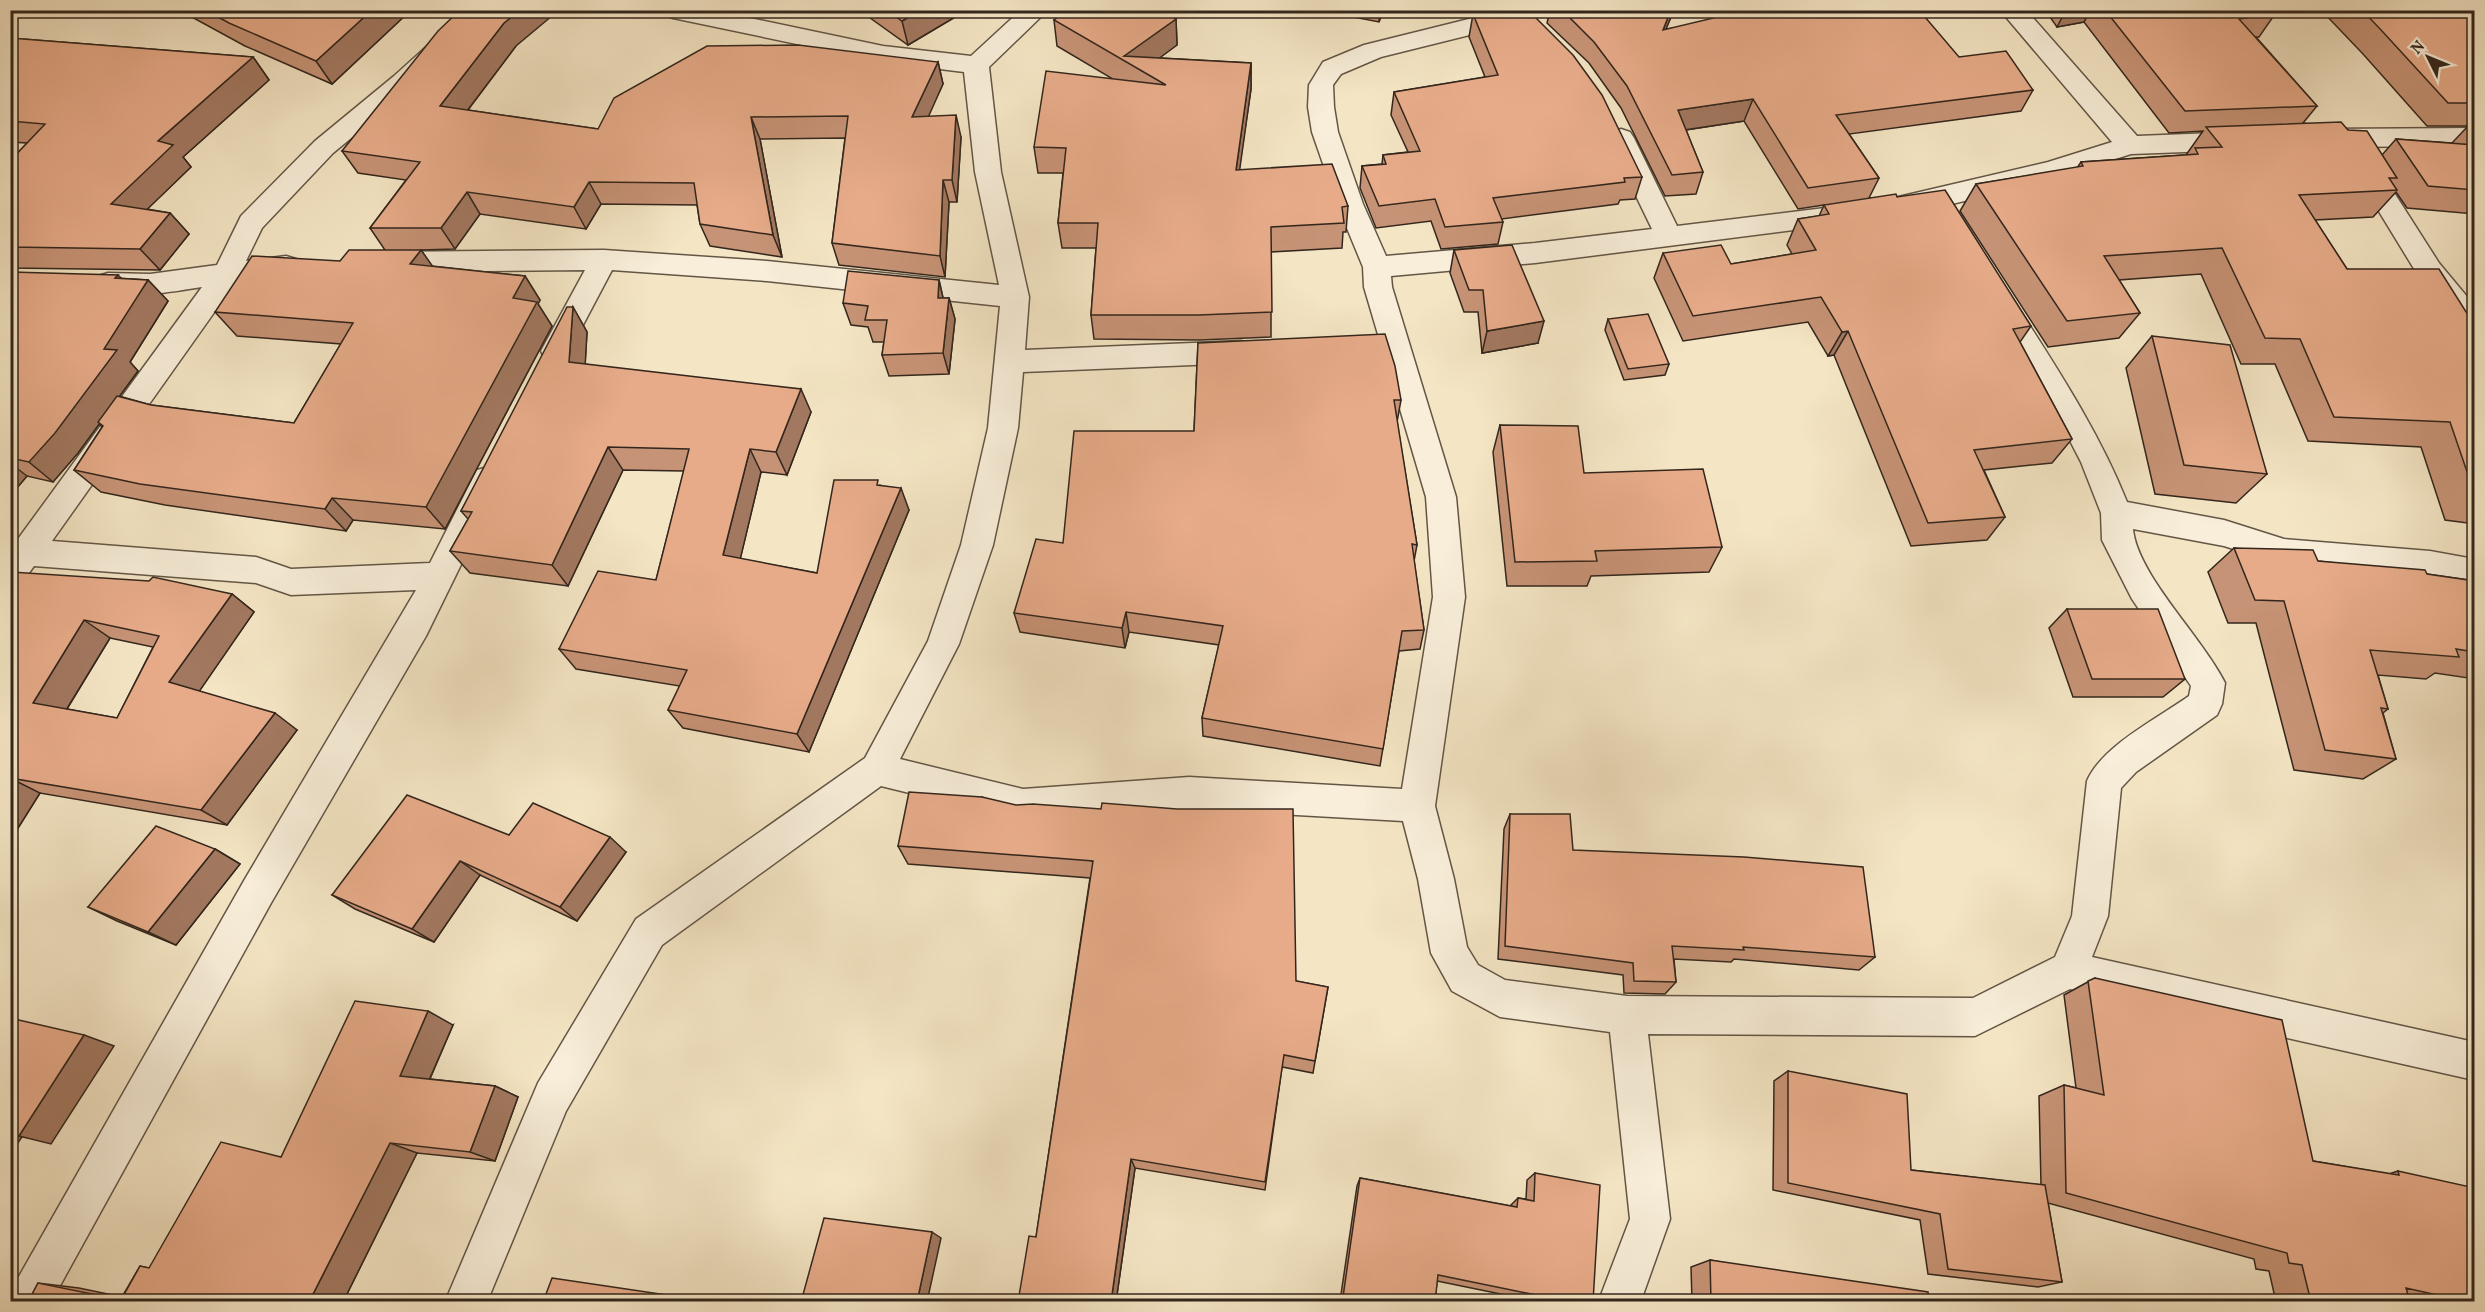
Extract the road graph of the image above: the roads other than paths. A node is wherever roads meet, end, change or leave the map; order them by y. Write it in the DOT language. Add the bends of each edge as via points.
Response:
graph roads {
  1 [pos="482,10"];
  2 [pos="673,10"];
  3 [pos="1036,10"];
  4 [pos="2012,10"];
  5 [pos="1524,19"];
  6 [pos="976,66"];
  7 [pos="1610,115"];
  8 [pos="2346,137"];
  9 [pos="2475,137"];
  10 [pos="2298,139"];
  11 [pos="2262,140"];
  12 [pos="2130,145"];
  13 [pos="1669,236"];
  14 [pos="604,260"];
  15 [pos="354,262"];
  16 [pos="307,263"];
  17 [pos="1377,267"];
  18 [pos="226,275"];
  19 [pos="1986,279"];
  20 [pos="84,282"];
  21 [pos="1015,297"];
  22 [pos="2475,324"];
  23 [pos="1264,351"];
  24 [pos="1010,361"];
  25 [pos="540,378"];
  26 [pos="505,447"];
  27 [pos="2116,513"];
  28 [pos="16,559"];
  29 [pos="2475,572"];
  30 [pos="438,576"];
  31 [pos="877,769"];
  32 [pos="1417,806"];
  33 [pos="2068,970"];
  34 [pos="1627,1015"];
  35 [pos="2475,1061"];
  36 [pos="28,1302"];
  37 [pos="466,1302"];
  38 [pos="1622,1302"];
  1 -- 18 [label="street" via="404,82 324,147 250,222"];
  2 -- 6 [label="street" via="883,54"];
  3 -- 6 [label="street"];
  4 -- 12 [label="street"];
  5 -- 17 [label="street" via="1373,51 1332,69 1321,85 1325,132"];
  6 -- 21 [label="street" via="988,172"];
  7 -- 13 [label="street"];
  8 -- 9 [label="street"];
  8 -- 10 [label="street"];
  8 -- 22 [label="street" via="2429,270"];
  11 -- 12 [label="street"];
  12 -- 13 [label="street" via="1942,209 1872,210"];
  13 -- 17 [label="street"];
  14 -- 15 [label="street"];
  14 -- 21 [label="street" via="767,271"];
  14 -- 25 [label="street"];
  16 -- 18 [label="street"];
  17 -- 32 [label="street" via="1384,345 1441,497 1449,597"];
  18 -- 20 [label="street" via="150,284"];
  18 -- 28 [label="street"];
  19 -- 27 [label="street" via="2077,425 2097,462"];
  21 -- 24 [label="street"];
  23 -- 24 [label="street"];
  24 -- 31 [label="street" via="1003,428 976,545 943,644"];
  26 -- 30 [label="street"];
  27 -- 29 [label="street" via="2224,533 2284,552 2430,564"];
  27 -- 33 [label="street" via="2118,540 2143,589 2208,683 2205,704 2124,761 2104,781 2090,916"];
  28 -- 30 [label="street" via="256,570 291,582"];
  30 -- 36 [label="street" via="414,626 258,891"];
  31 -- 32 [label="street" via="1023,805 1189,793"];
  31 -- 37 [label="street" via="649,932 552,1097"];
  32 -- 34 [label="street" via="1450,953 1465,978 1500,998"];
  33 -- 34 [label="street" via="1975,1017"];
  33 -- 35 [label="street"];
  34 -- 38 [label="street" via="1650,1219"];
}
